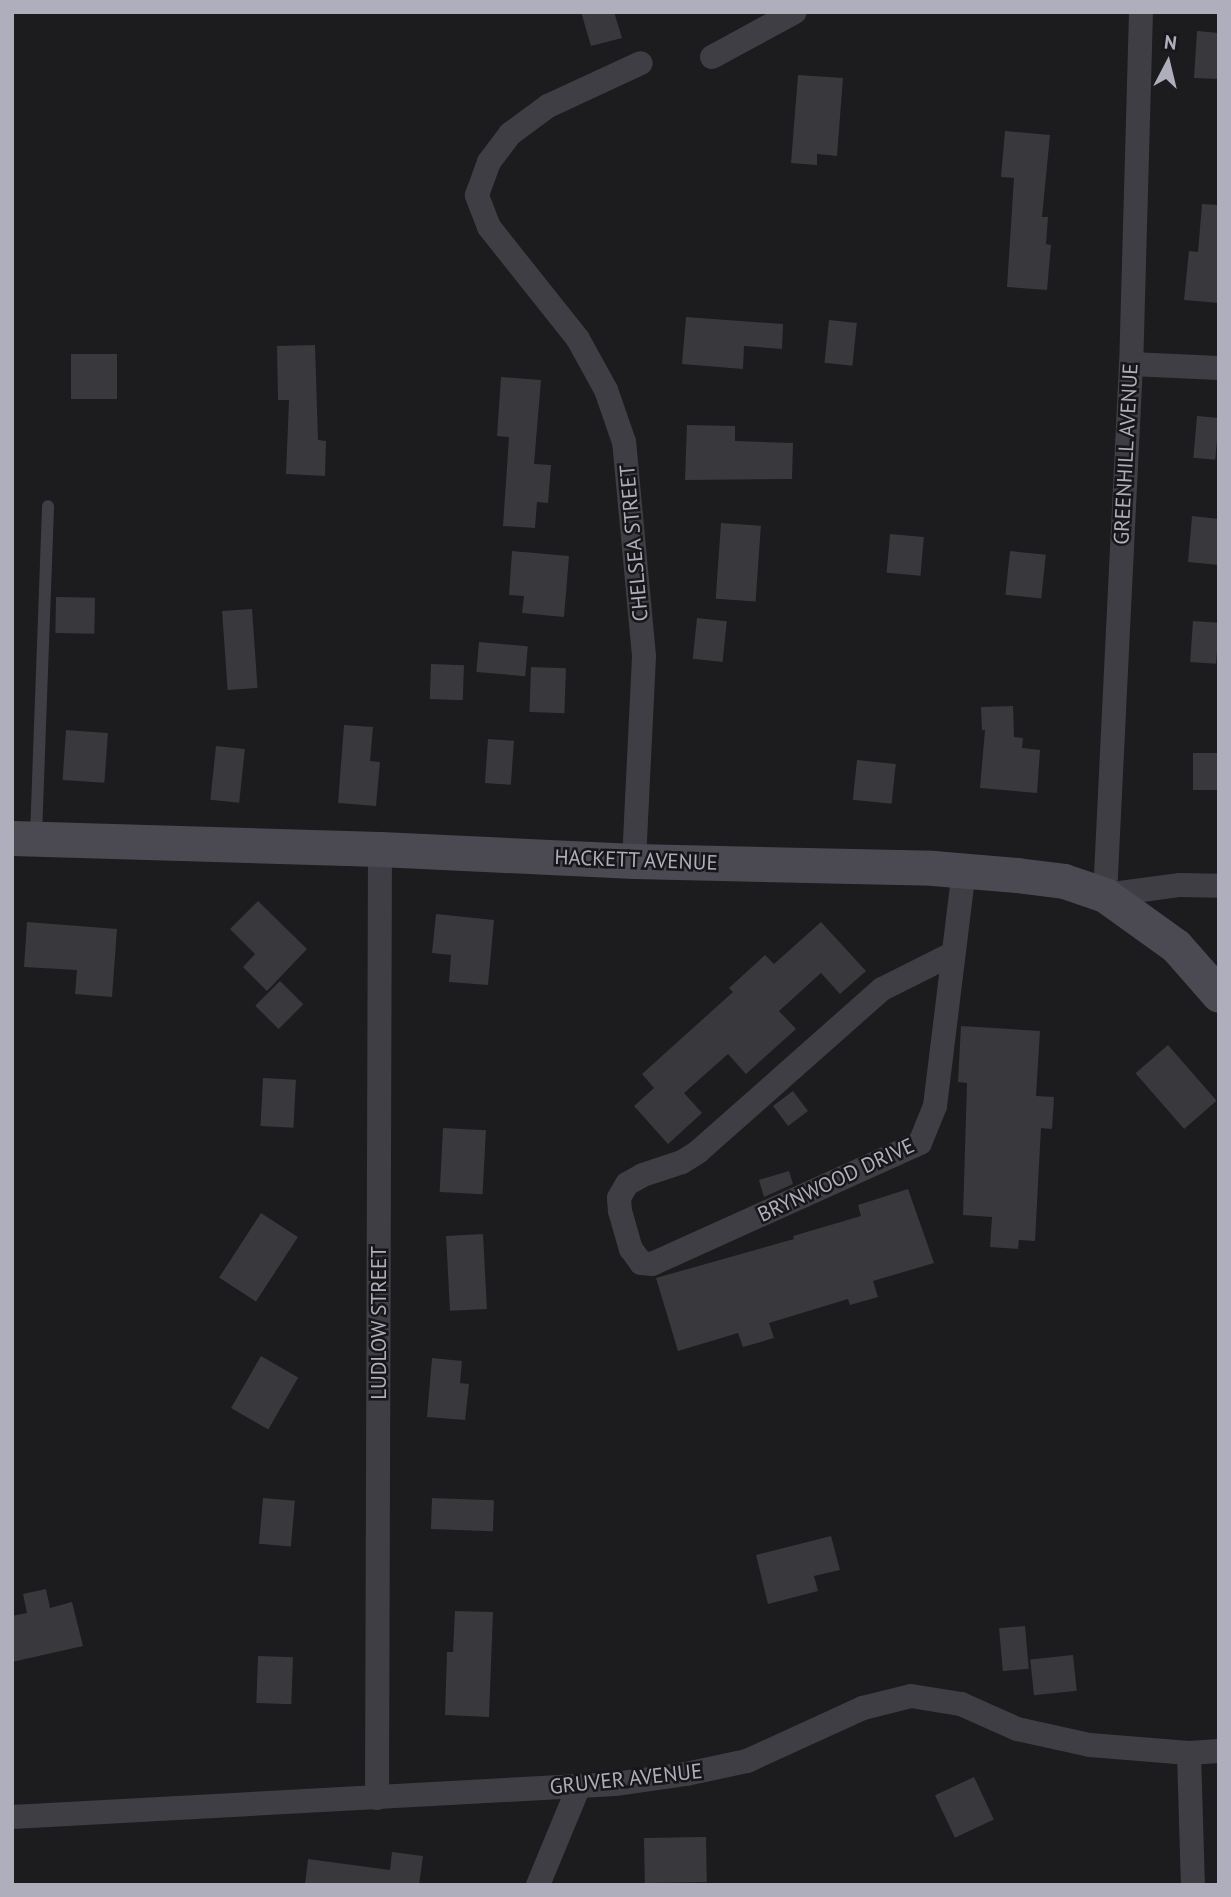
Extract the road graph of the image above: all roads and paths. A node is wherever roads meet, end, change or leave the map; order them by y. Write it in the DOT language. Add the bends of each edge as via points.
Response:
graph roads {
  1 [pos="795,12"];
  2 [pos="1142,12"];
  3 [pos="712,57"];
  4 [pos="641,63"];
  5 [pos="1131,364"];
  6 [pos="1219,368"];
  7 [pos="48,506"];
  8 [pos="24,839"];
  9 [pos="380,849"];
  10 [pos="634,862"];
  11 [pos="964,870"];
  12 [pos="1219,886"];
  13 [pos="1105,895"];
  14 [pos="952,954"];
  15 [pos="1219,995"];
  16 [pos="1219,1751"];
  17 [pos="1189,1753"];
  18 [pos="579,1786"];
  19 [pos="377,1798"];
  20 [pos="12,1817"];
  21 [pos="538,1885"];
  22 [pos="1193,1885"];
  1 -- 3 [label="street"];
  2 -- 5 [label="street, GREENHILL AVENUE"];
  4 -- 10 [label="street, CHELSEA STREET" via="548,106 510,134 489,162 477,195 489,228 578,339 606,390 625,443 644,656"];
  5 -- 6 [label="street"];
  5 -- 13 [label="street, GREENHILL AVENUE"];
  7 -- 8 [label="lane"];
  8 -- 9 [label="main road, HACKETT AVENUE"];
  9 -- 10 [label="main road, HACKETT AVENUE"];
  9 -- 19 [label="street, LUDLOW STREET"];
  10 -- 11 [label="main road, HACKETT AVENUE"];
  11 -- 13 [label="main road, HACKETT AVENUE" via="1064,881"];
  11 -- 14 [label="street, BRYNWOOD DRIVE"];
  12 -- 13 [label="street" via="1180,885"];
  13 -- 15 [label="main road, HACKETT AVENUE" via="1176,946"];
  14 -- 14 [label="street, BRYNWOOD DRIVE" via="935,1106 920,1143 652,1264 641,1263 631,1249 620,1211 627,1184 698,1152 882,989"];
  16 -- 17 [label="street, GRUVER AVENUE"];
  17 -- 18 [label="street, GRUVER AVENUE" via="1081,1743 1017,1729 961,1704 911,1696 863,1709 747,1761 714,1770"];
  17 -- 22 [label="street"];
  18 -- 19 [label="street, GRUVER AVENUE"];
  18 -- 21 [label="street"];
  19 -- 20 [label="street, GRUVER AVENUE"];
}
